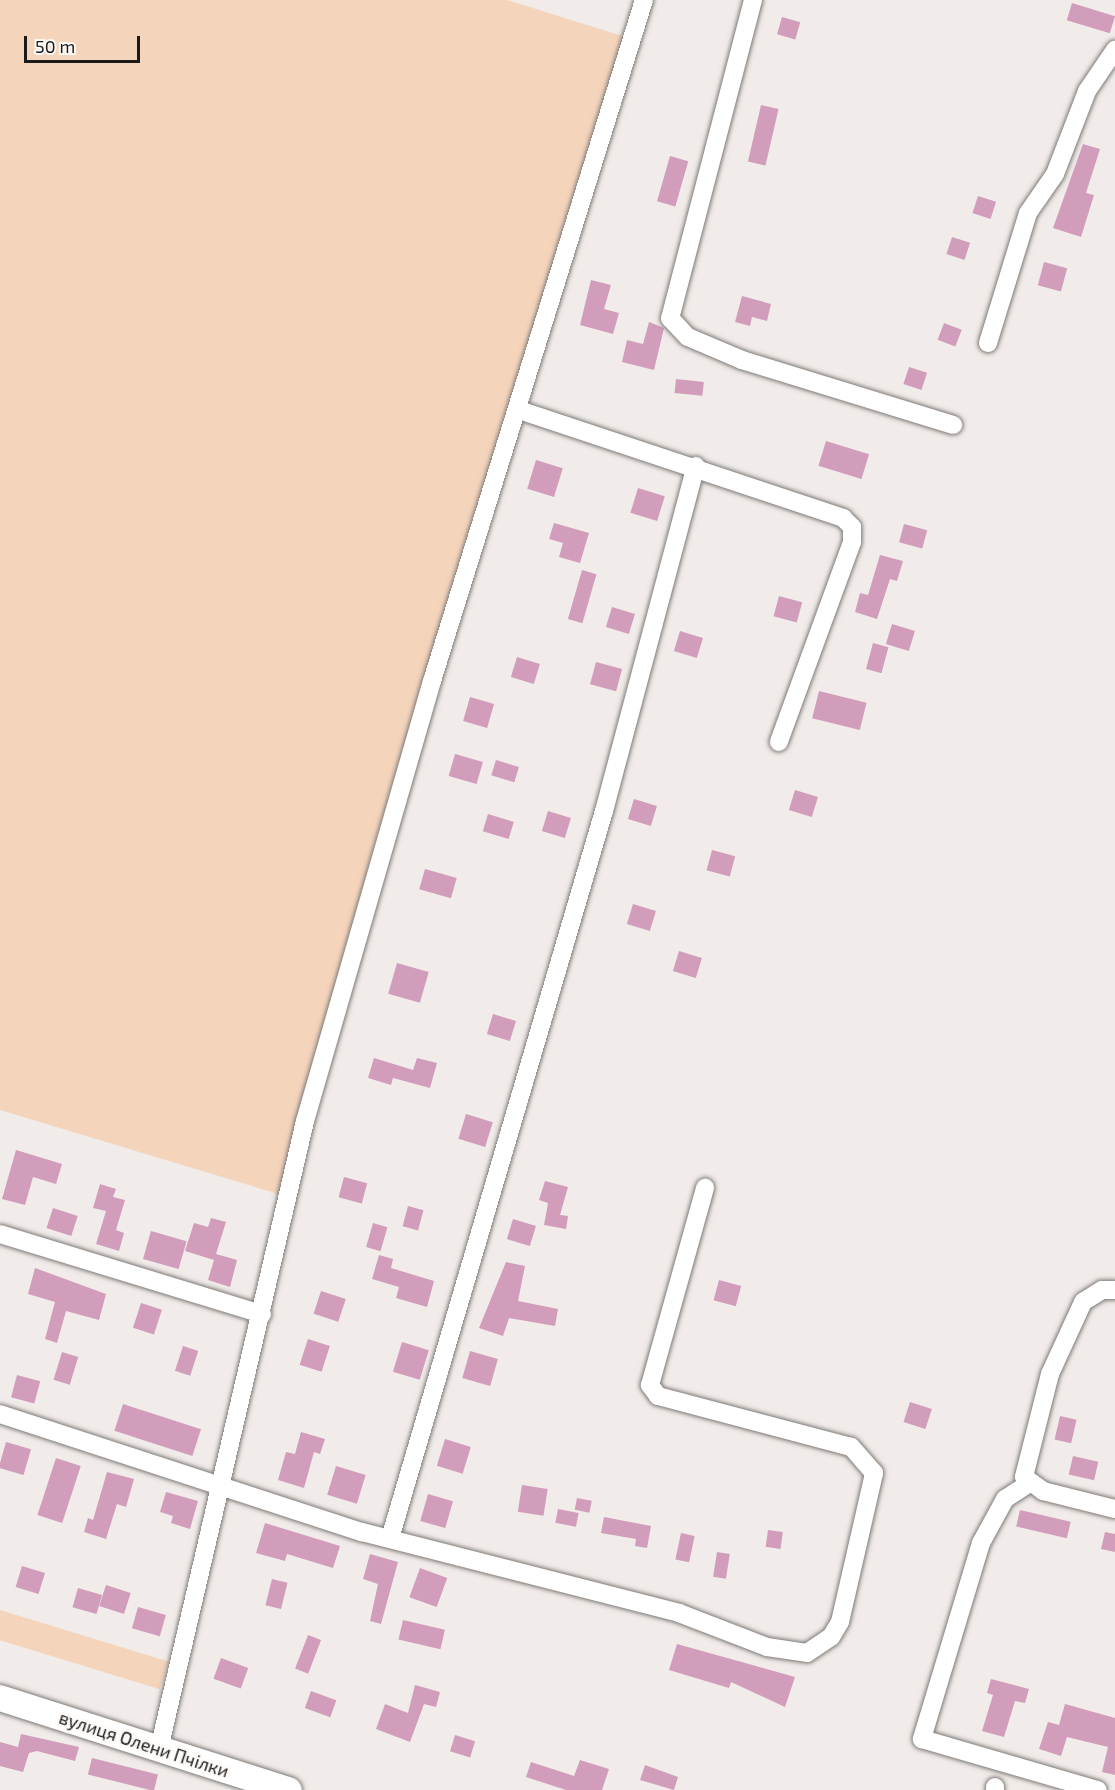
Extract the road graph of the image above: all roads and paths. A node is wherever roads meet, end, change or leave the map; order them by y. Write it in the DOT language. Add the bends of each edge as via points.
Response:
graph roads {
  1 [pos="644,0"];
  2 [pos="753,0"];
  3 [pos="1115,50"];
  4 [pos="988,343"];
  5 [pos="519,410"];
  6 [pos="953,425"];
  7 [pos="696,466"];
  8 [pos="779,742"];
  9 [pos="705,1188"];
  10 [pos="0,1234"];
  11 [pos="1115,1290"];
  12 [pos="262,1314"];
  13 [pos="0,1414"];
  14 [pos="1028,1484"];
  15 [pos="223,1485"];
  16 [pos="1115,1509"];
  17 [pos="391,1535"];
  18 [pos="0,1699"];
  19 [pos="159,1749"];
  20 [pos="249,1784"];
  21 [pos="289,1790"];
  22 [pos="1098,1790"];
  1 -- 5 [label="street"];
  2 -- 6 [label="street" via="670,318 688,337 742,360"];
  3 -- 4 [label="street" via="1088,91 1054,174 1028,213"];
  5 -- 7 [label="street"];
  5 -- 12 [label="street" via="432,681 305,1121"];
  7 -- 8 [label="street" via="843,518 852,527 852,542"];
  7 -- 17 [label="street" via="604,811"];
  9 -- 17 [label="street" via="650,1385 658,1396 863,1455 874,1473 846,1606 831,1638 807,1653 790,1652 679,1613"];
  10 -- 12 [label="street"];
  11 -- 14 [label="street" via="1102,1290 1083,1302 1050,1374 1026,1454"];
  12 -- 15 [label="street"];
  13 -- 15 [label="street"];
  14 -- 16 [label="street"];
  14 -- 22 [label="street" via="1005,1499 981,1543 922,1739"];
  15 -- 17 [label="street" via="362,1532"];
  15 -- 19 [label="street"];
  18 -- 19 [label="street, вулиця Олени Пчілки"];
  19 -- 20 [label="street, вулиця Олени Пчілки"];
  20 -- 21 [label="street, вулиця Олени Пчілки"];
}
